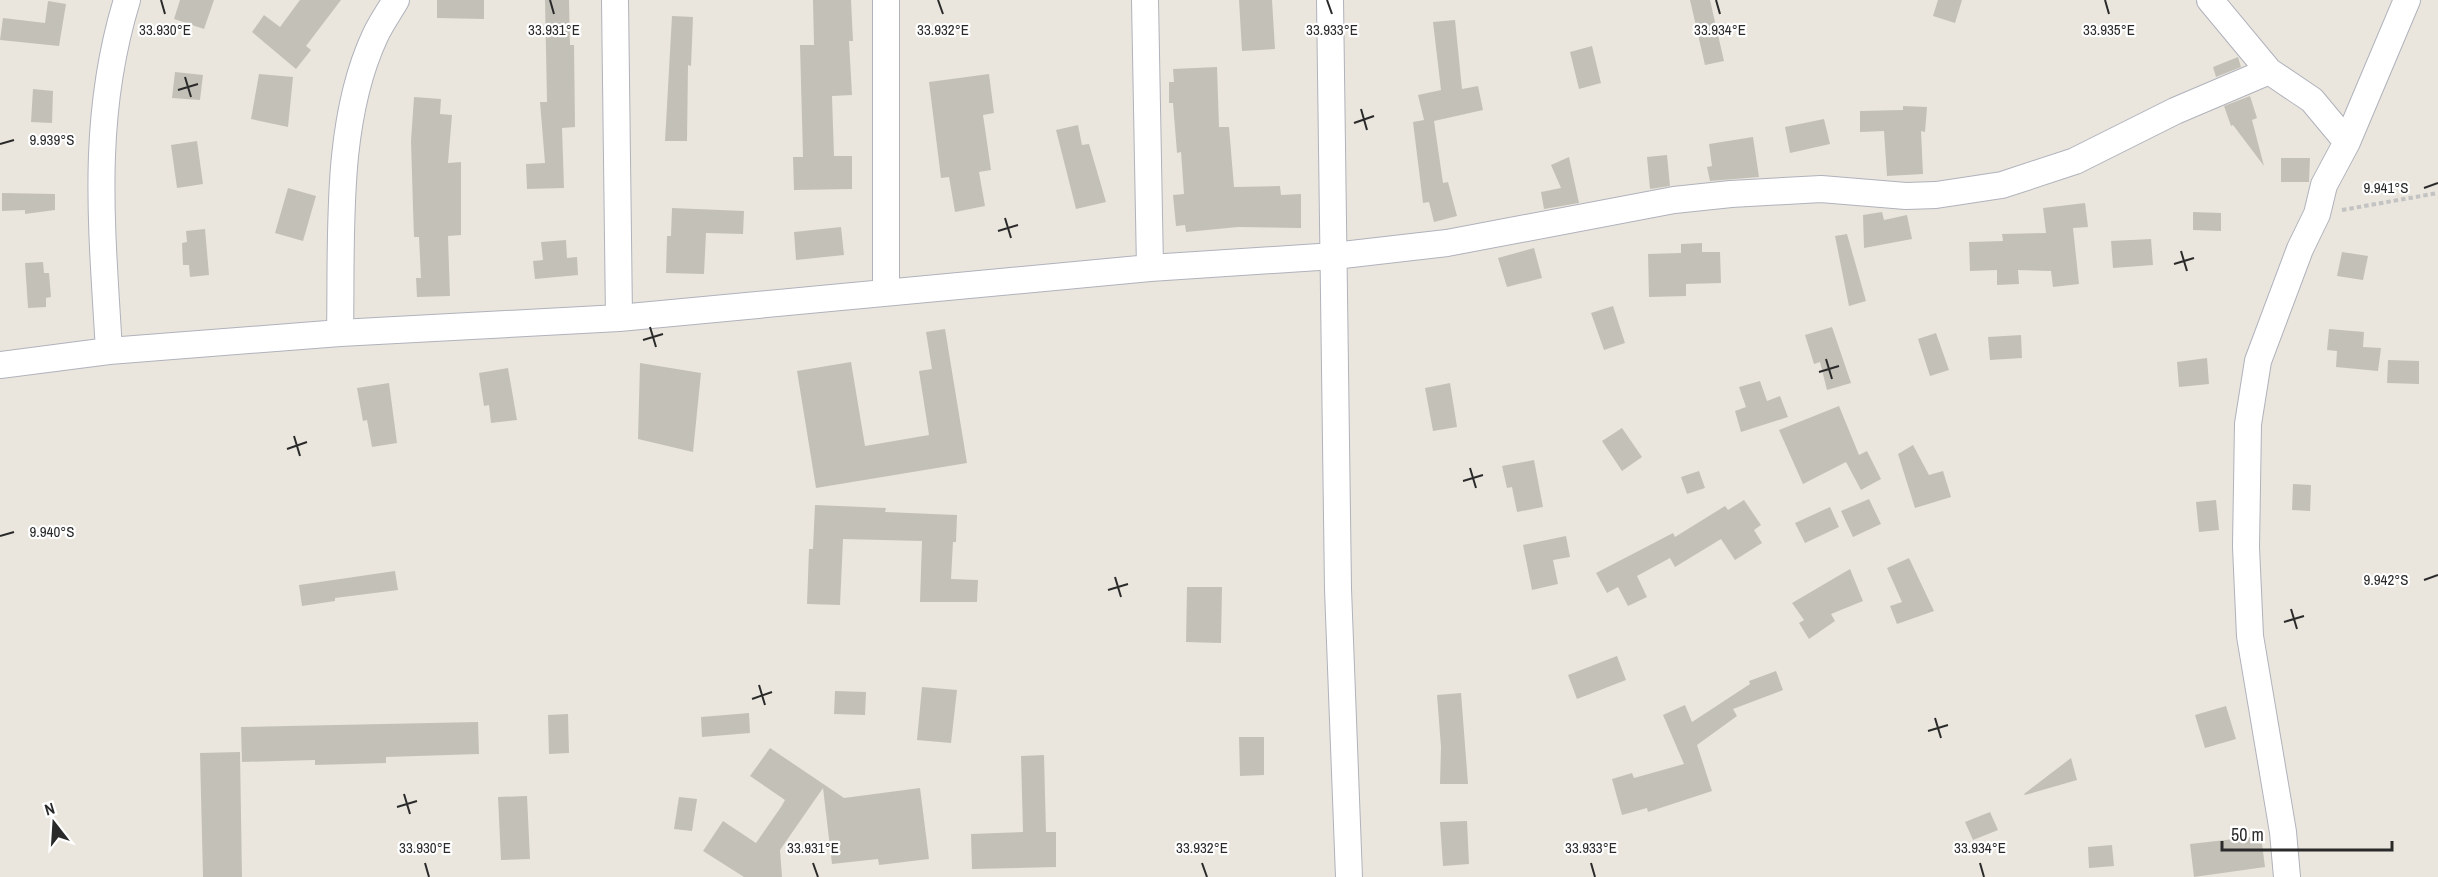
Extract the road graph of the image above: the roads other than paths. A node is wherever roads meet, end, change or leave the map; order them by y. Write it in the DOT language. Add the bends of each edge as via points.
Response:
graph roads {
  1 [pos="127,0"];
  2 [pos="396,0"];
  3 [pos="615,0"];
  4 [pos="886,0"];
  5 [pos="1145,0"];
  6 [pos="1330,0"];
  7 [pos="2210,0"];
  8 [pos="2407,0"];
  9 [pos="2269,71"];
  10 [pos="2347,142"];
  11 [pos="1334,256"];
  12 [pos="1150,268"];
  13 [pos="886,292"];
  14 [pos="619,318"];
  15 [pos="340,333"];
  16 [pos="109,351"];
  17 [pos="0,365"];
  18 [pos="1349,877"];
  19 [pos="2287,877"];
  1 -- 16 [label="street" via="115,40 101,136"];
  2 -- 15 [label="street" via="375,36 347,139"];
  3 -- 14 [label="street"];
  4 -- 13 [label="street"];
  5 -- 12 [label="street"];
  6 -- 11 [label="street"];
  7 -- 9 [label="street"];
  8 -- 10 [label="street"];
  9 -- 10 [label="street" via="2313,100"];
  9 -- 11 [label="street" via="2175,111 2075,161 2002,185 1936,195 1821,189 1674,200 1447,243"];
  10 -- 19 [label="street" via="2324,185 2317,214 2258,360 2248,424 2246,547 2250,636"];
  11 -- 12 [label="street"];
  11 -- 18 [label="street" via="1338,589"];
  12 -- 13 [label="street"];
  13 -- 14 [label="street"];
  14 -- 15 [label="street"];
  15 -- 16 [label="street"];
  16 -- 17 [label="street"];
}
